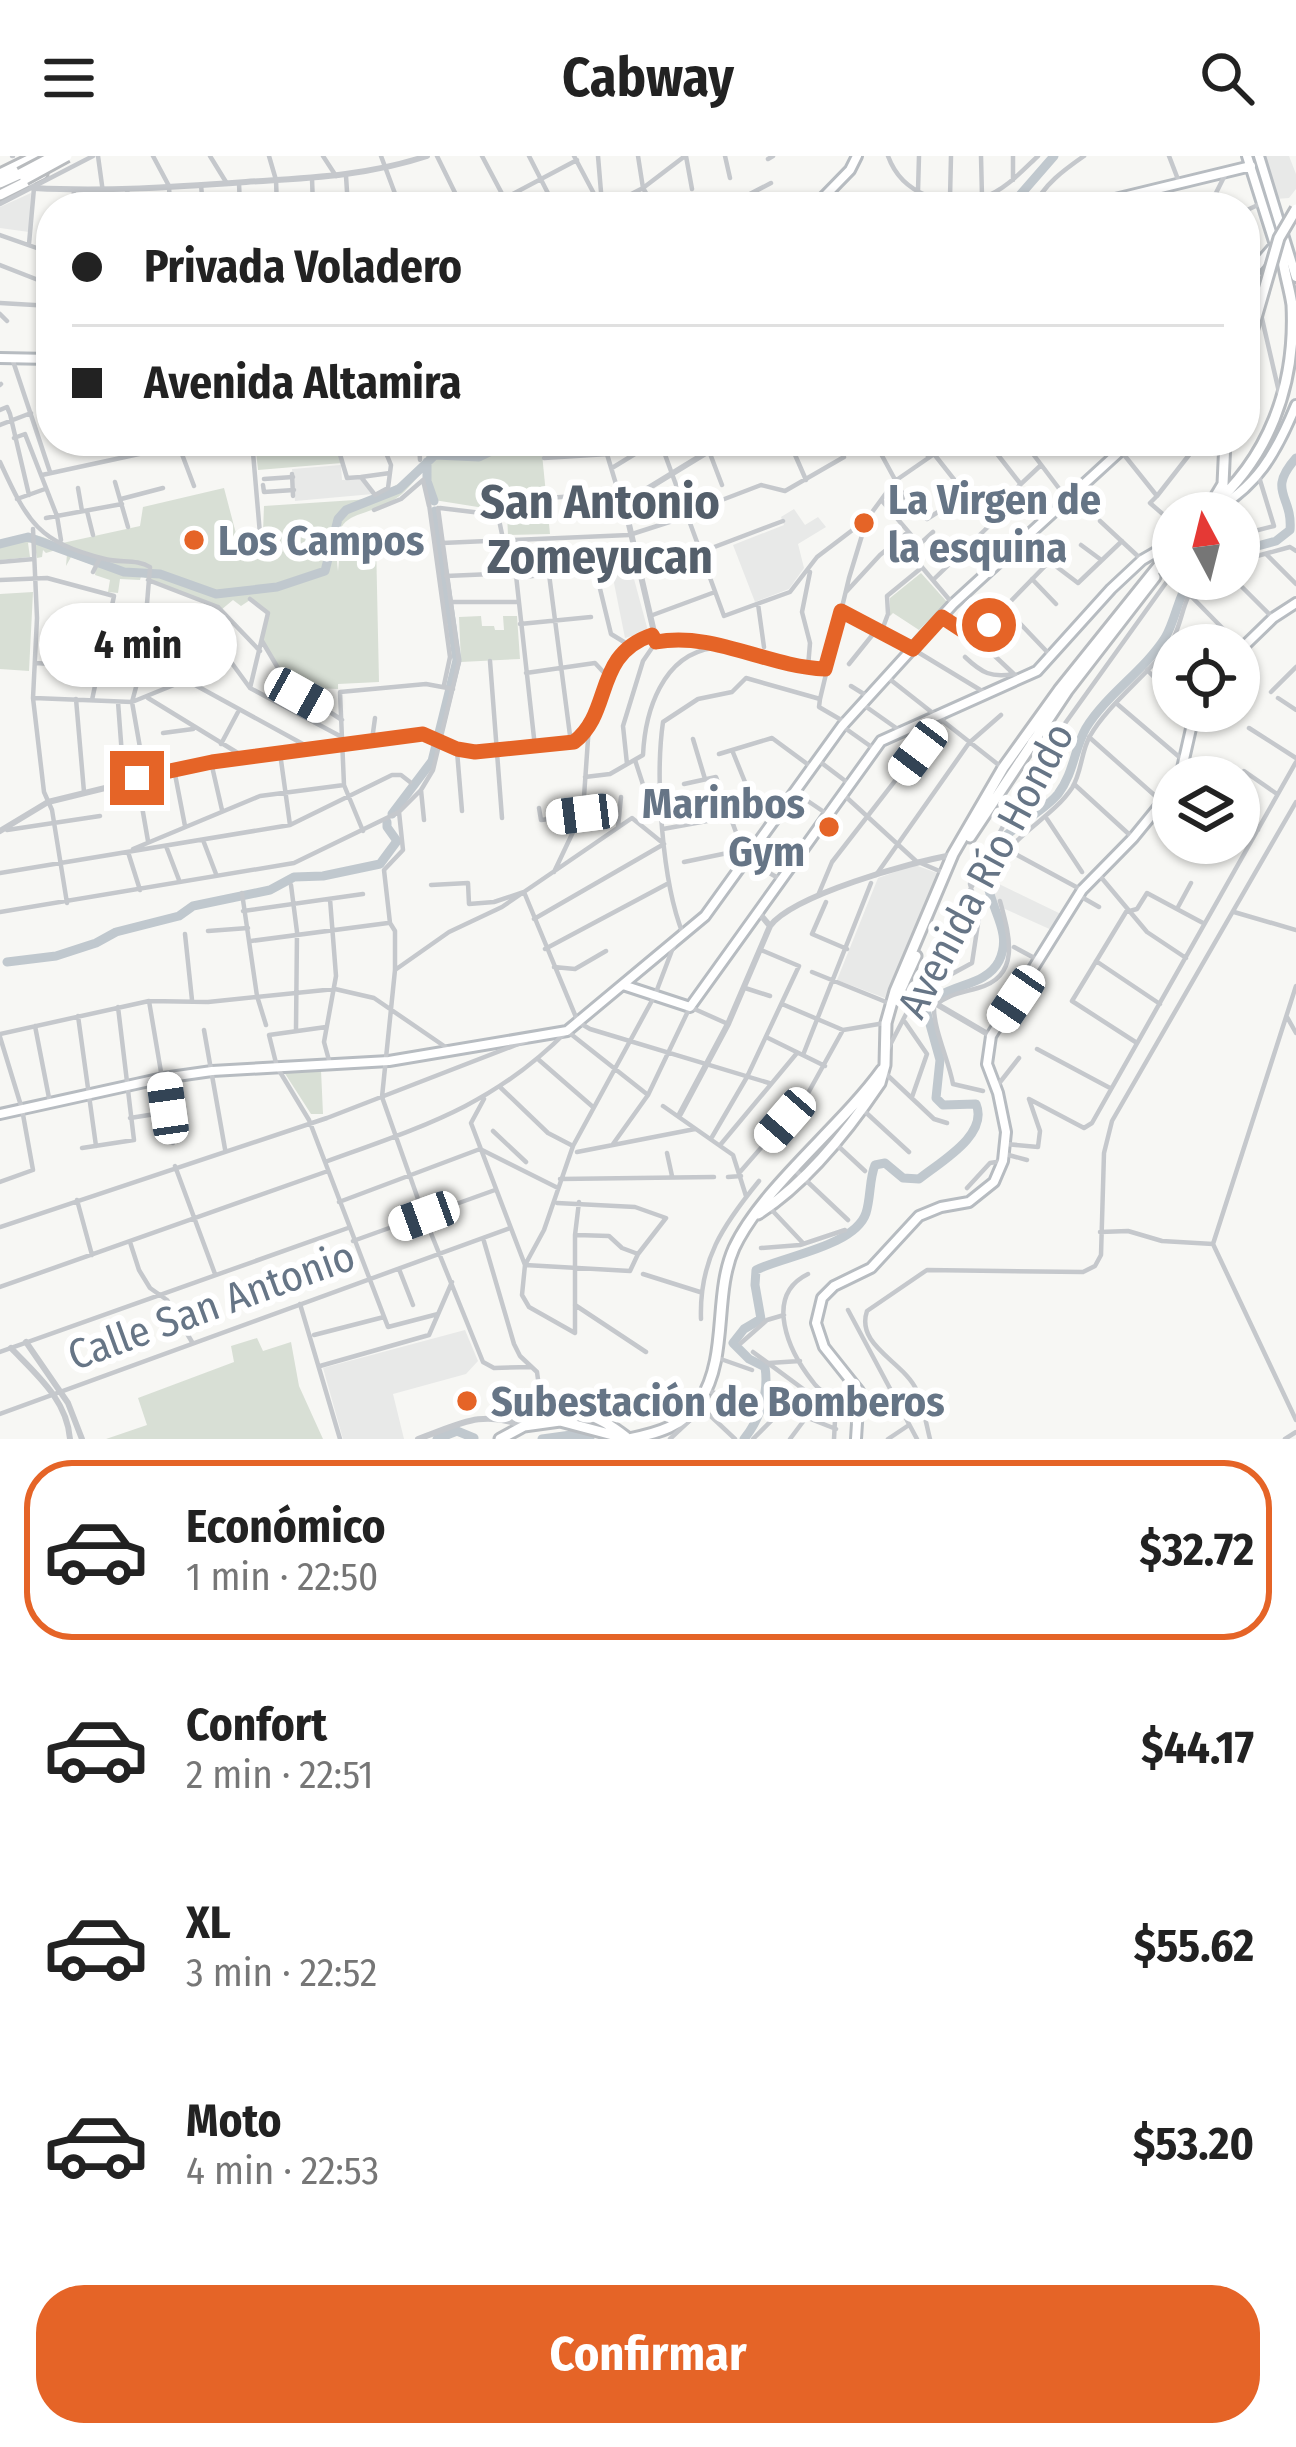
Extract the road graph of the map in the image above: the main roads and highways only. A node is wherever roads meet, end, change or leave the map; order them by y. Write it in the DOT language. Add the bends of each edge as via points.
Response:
graph roads {
  1 [pos="37,156"];
  2 [pos="54,156"];
  3 [pos="69,156"];
  4 [pos="857,156"];
  5 [pos="1259,156"];
  6 [pos="13,159"];
  7 [pos="1249,161"];
  8 [pos="0,186"];
  9 [pos="829,192"];
  10 [pos="1140,192"];
  11 [pos="1259,192"];
  12 [pos="1260,197"];
  13 [pos="1292,219"];
  14 [pos="1275,244"];
  15 [pos="1260,262"];
  16 [pos="1296,278"];
  17 [pos="1260,288"];
  18 [pos="1260,306"];
  19 [pos="0,358"];
  20 [pos="36,359"];
  21 [pos="1282,404"];
  22 [pos="1296,405"];
  23 [pos="1260,454"];
  24 [pos="1115,456"];
  25 [pos="1227,456"];
  26 [pos="1258,456"];
  27 [pos="1231,492"];
  28 [pos="1232,492"];
  29 [pos="1233,492"];
  30 [pos="1152,556"];
  31 [pos="1152,576"];
  32 [pos="1296,603"];
  33 [pos="1260,629"];
  34 [pos="1006,770"];
  35 [pos="1152,816"];
  36 [pos="946,874"];
  37 [pos="623,985"];
  38 [pos="893,1005"];
  39 [pos="885,1064"];
  40 [pos="0,1114"];
  41 [pos="798,1173"];
  42 [pos="755,1216"];
  43 [pos="500,1439"];
  44 [pos="629,1439"];
  45 [pos="856,1439"];
  1 -- 6 [label="main road"];
  2 -- 8 [label="main road, bridge"];
  3 -- 8 [label="main road, bridge"];
  3 -- 8 [label="main road" via="32,185"];
  4 -- 9 [label="main road"];
  5 -- 13 [label="main road"];
  6 -- 8 [label="main road"];
  7 -- 10 [label="main road"];
  7 -- 11 [label="main road"];
  12 -- 14 [label="main road"];
  13 -- 14 [label="main road"];
  13 -- 16 [label="main road"];
  13 -- 18 [label="main road, bridge"];
  13 -- 21 [label="main road, bridge" via="1282,250 1292,302"];
  14 -- 15 [label="main road"];
  14 -- 17 [label="main road"];
  14 -- 21 [label="main road" via="1290,321"];
  19 -- 20 [label="main road"];
  21 -- 23 [label="main road"];
  22 -- 29 [label="main road" via="1259,476"];
  24 -- 37 [label="main road" via="953,604 844,724 710,911"];
  25 -- 27 [label="main road"];
  26 -- 28 [label="main road"];
  30 -- 37 [label="main road" via="1052,657 873,748 690,1007"];
  31 -- 34 [label="main road"];
  32 -- 33 [label="main road"];
  34 -- 36 [label="main road"];
  34 -- 36 [label="main road"];
  35 -- 45 [label="main road" via="1080,892 991,1036 986,1064 1004,1153 994,1182 971,1206 919,1216 872,1268 822,1298 820,1336 859,1391"];
  36 -- 38 [label="main road"];
  36 -- 38 [label="main road"];
  37 -- 40 [label="main road" via="567,1030 531,1039 389,1061 212,1071"];
  38 -- 39 [label="main road"];
  39 -- 41 [label="main road"];
  39 -- 41 [label="main road" via="861,1108"];
  41 -- 42 [label="main road"];
  41 -- 42 [label="main road"];
  42 -- 44 [label="main road" via="724,1277 700,1407 670,1429"];
  43 -- 44 [label="main road" via="542,1421"];
}
